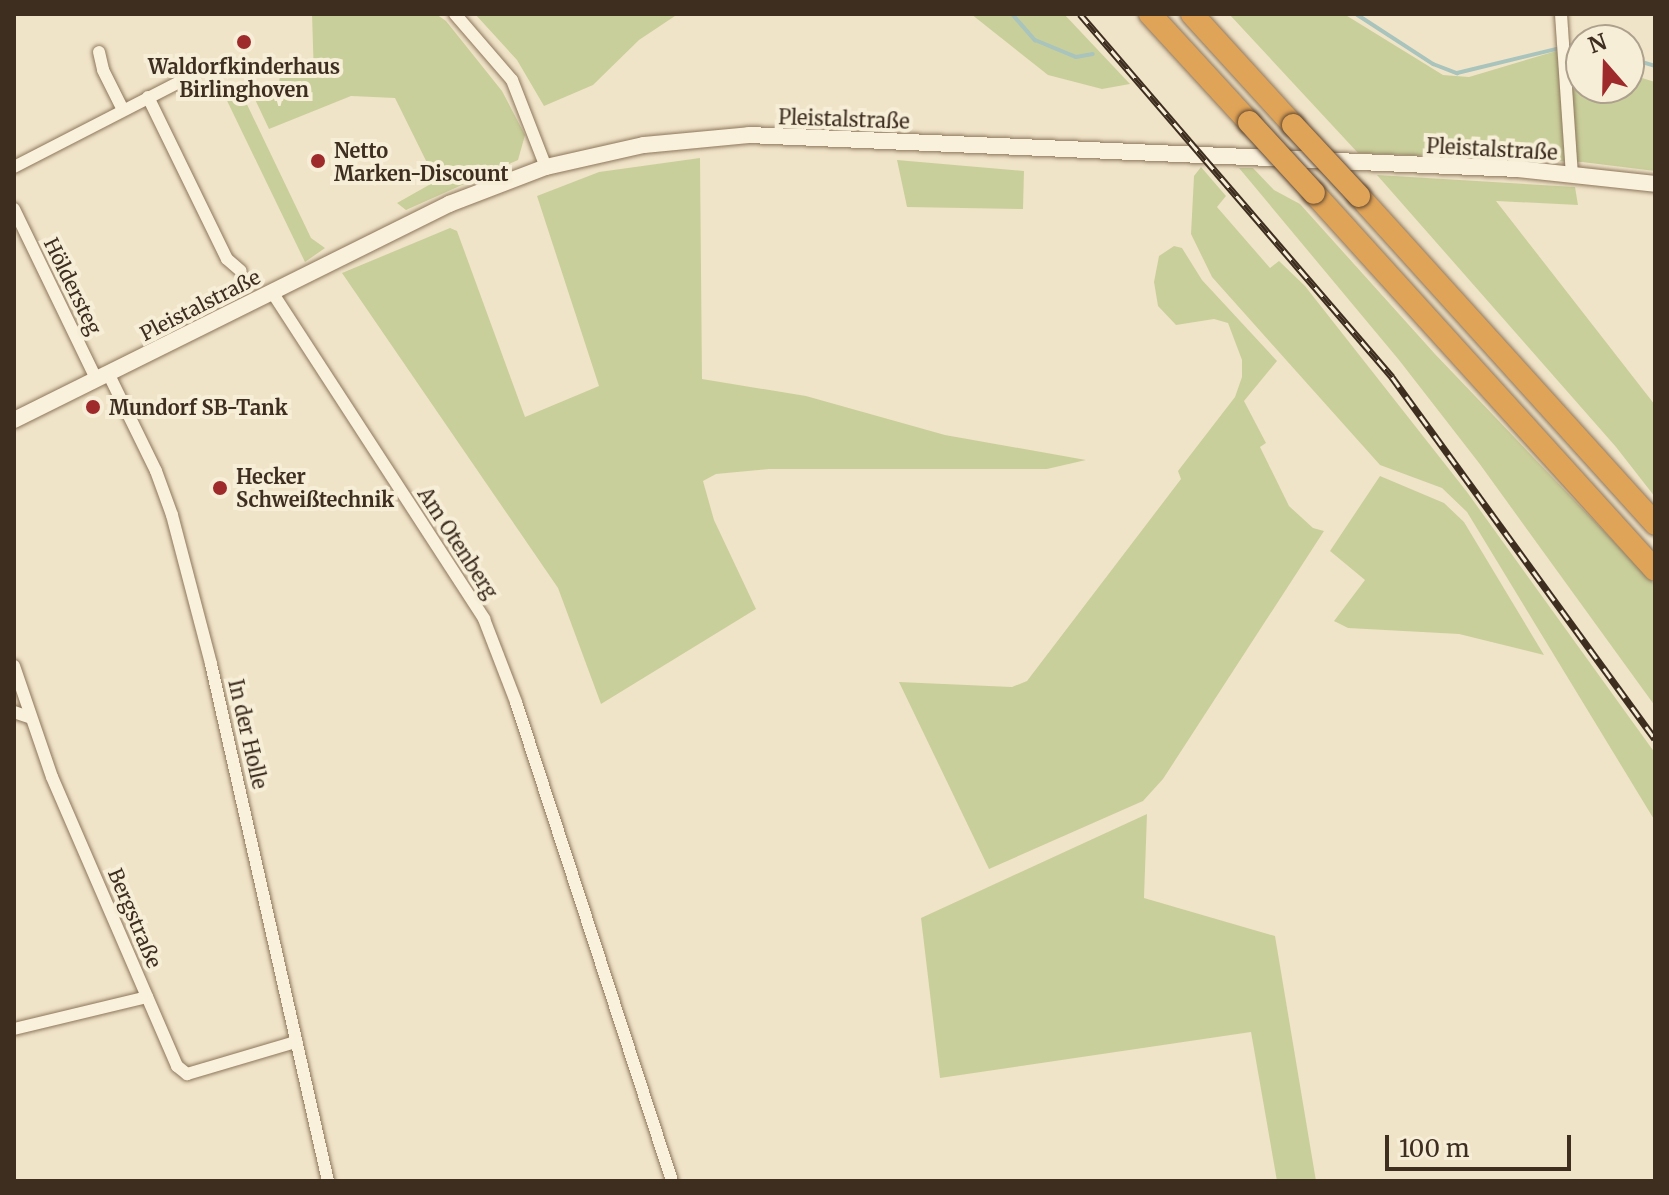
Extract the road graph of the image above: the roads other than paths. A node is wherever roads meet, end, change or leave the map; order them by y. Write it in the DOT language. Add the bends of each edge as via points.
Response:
graph roads {
  1 [pos="455,14"];
  2 [pos="1150,14"];
  3 [pos="1192,14"];
  4 [pos="1561,18"];
  5 [pos="99,52"];
  6 [pos="191,76"];
  7 [pos="148,97"];
  8 [pos="123,110"];
  9 [pos="14,167"];
  10 [pos="546,167"];
  11 [pos="1572,174"];
  12 [pos="1655,184"];
  13 [pos="14,209"];
  14 [pos="241,271"];
  15 [pos="272,292"];
  16 [pos="102,376"];
  17 [pos="14,420"];
  18 [pos="1655,524"];
  19 [pos="1655,570"];
  20 [pos="14,666"];
  21 [pos="14,712"];
  22 [pos="31,718"];
  23 [pos="147,997"];
  24 [pos="14,1029"];
  25 [pos="296,1042"];
  26 [pos="328,1181"];
  27 [pos="672,1181"];
  1 -- 10 [label="street" via="512,80"];
  2 -- 19 [label="highway, bridge"];
  3 -- 18 [label="highway, bridge"];
  4 -- 11 [label="street, Pleistalstraße"];
  5 -- 8 [label="street"];
  6 -- 7 [label="street"];
  7 -- 8 [label="street"];
  7 -- 14 [label="street" via="227,259"];
  8 -- 9 [label="street"];
  10 -- 11 [label="main road, Pleistalstraße" via="644,145 749,135"];
  10 -- 15 [label="main road, Pleistalstraße" via="402,225"];
  11 -- 12 [label="main road"];
  13 -- 16 [label="street, Höldersteg"];
  15 -- 16 [label="main road, Pleistalstraße"];
  15 -- 27 [label="street, Am Otenberg" via="484,619 516,702"];
  16 -- 17 [label="main road, Pleistalstraße"];
  16 -- 25 [label="street, In der Holle" via="156,471 172,515 284,973"];
  20 -- 22 [label="street, Bergstraße"];
  21 -- 22 [label="street"];
  22 -- 23 [label="street, Bergstraße"];
  23 -- 24 [label="street"];
  23 -- 25 [label="street, Bergstraße" via="177,1066 187,1074"];
  25 -- 26 [label="street, In der Holle"];
}
